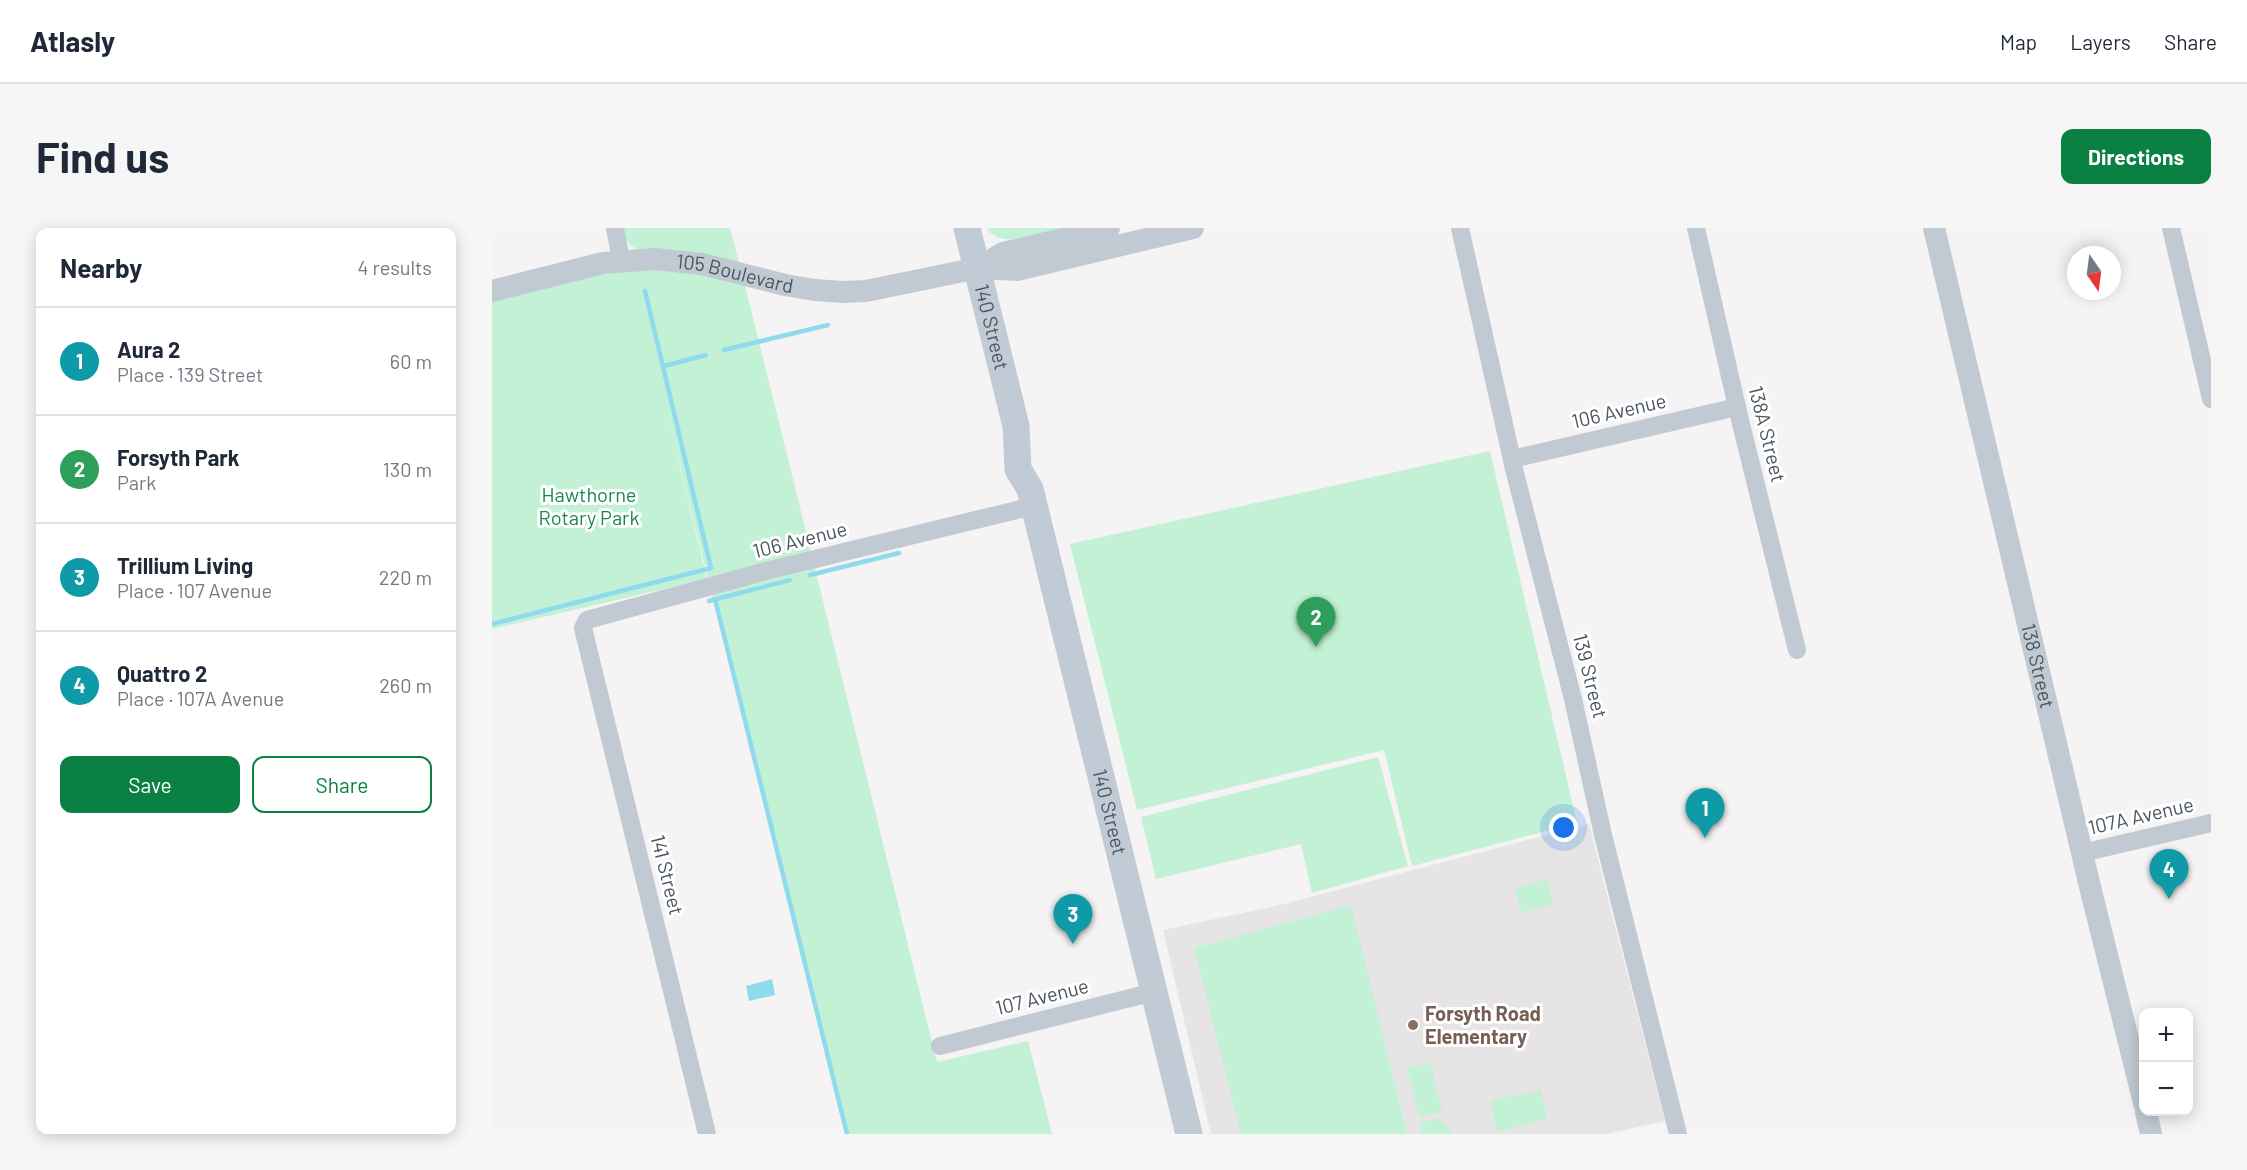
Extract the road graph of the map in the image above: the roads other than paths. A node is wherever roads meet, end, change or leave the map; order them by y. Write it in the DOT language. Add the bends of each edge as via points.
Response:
graph roads {
  1 [pos="615,228"];
  2 [pos="967,228"];
  3 [pos="1109,228"];
  4 [pos="1193,228"];
  5 [pos="1460,228"];
  6 [pos="1696,228"];
  7 [pos="1934,228"];
  8 [pos="2171,228"];
  9 [pos="621,260"];
  10 [pos="978,268"];
  11 [pos="492,291"];
  12 [pos="2211,399"];
  13 [pos="1737,407"];
  14 [pos="1512,459"];
  15 [pos="1032,497"];
  16 [pos="583,628"];
  17 [pos="1797,650"];
  18 [pos="2211,823"];
  19 [pos="2082,853"];
  20 [pos="1154,992"];
  21 [pos="940,1046"];
  22 [pos="2139,1083"];
  23 [pos="2146,1116"];
  24 [pos="707,1134"];
  25 [pos="1189,1134"];
  26 [pos="1678,1134"];
  27 [pos="2151,1134"];
  1 -- 9 [label="street"];
  2 -- 10 [label="main road, 140 Street"];
  3 -- 10 [label="street, 105 Boulevard" via="1003,253"];
  4 -- 10 [label="street, 105 Boulevard" via="1017,270"];
  5 -- 14 [label="street, 139 Street"];
  6 -- 13 [label="street, 138A Street"];
  7 -- 19 [label="street, 138 Street"];
  8 -- 12 [label="street"];
  9 -- 10 [label="street, 105 Boulevard" via="682,261 785,285 843,292 893,287"];
  9 -- 11 [label="street, 105 Boulevard"];
  10 -- 15 [label="main road, 140 Street" via="1016,426 1035,465"];
  13 -- 14 [label="street, 106 Avenue"];
  13 -- 17 [label="street, 138A Street"];
  14 -- 26 [label="street, 139 Street"];
  15 -- 16 [label="street, 106 Avenue" via="587,620"];
  15 -- 20 [label="main road, 140 Street"];
  16 -- 24 [label="street, 141 Street"];
  18 -- 19 [label="street, 107A Avenue"];
  19 -- 22 [label="street, 138 Street"];
  20 -- 21 [label="street, 107 Avenue"];
  20 -- 25 [label="main road, 140 Street"];
  23 -- 27 [label="street"];
}
